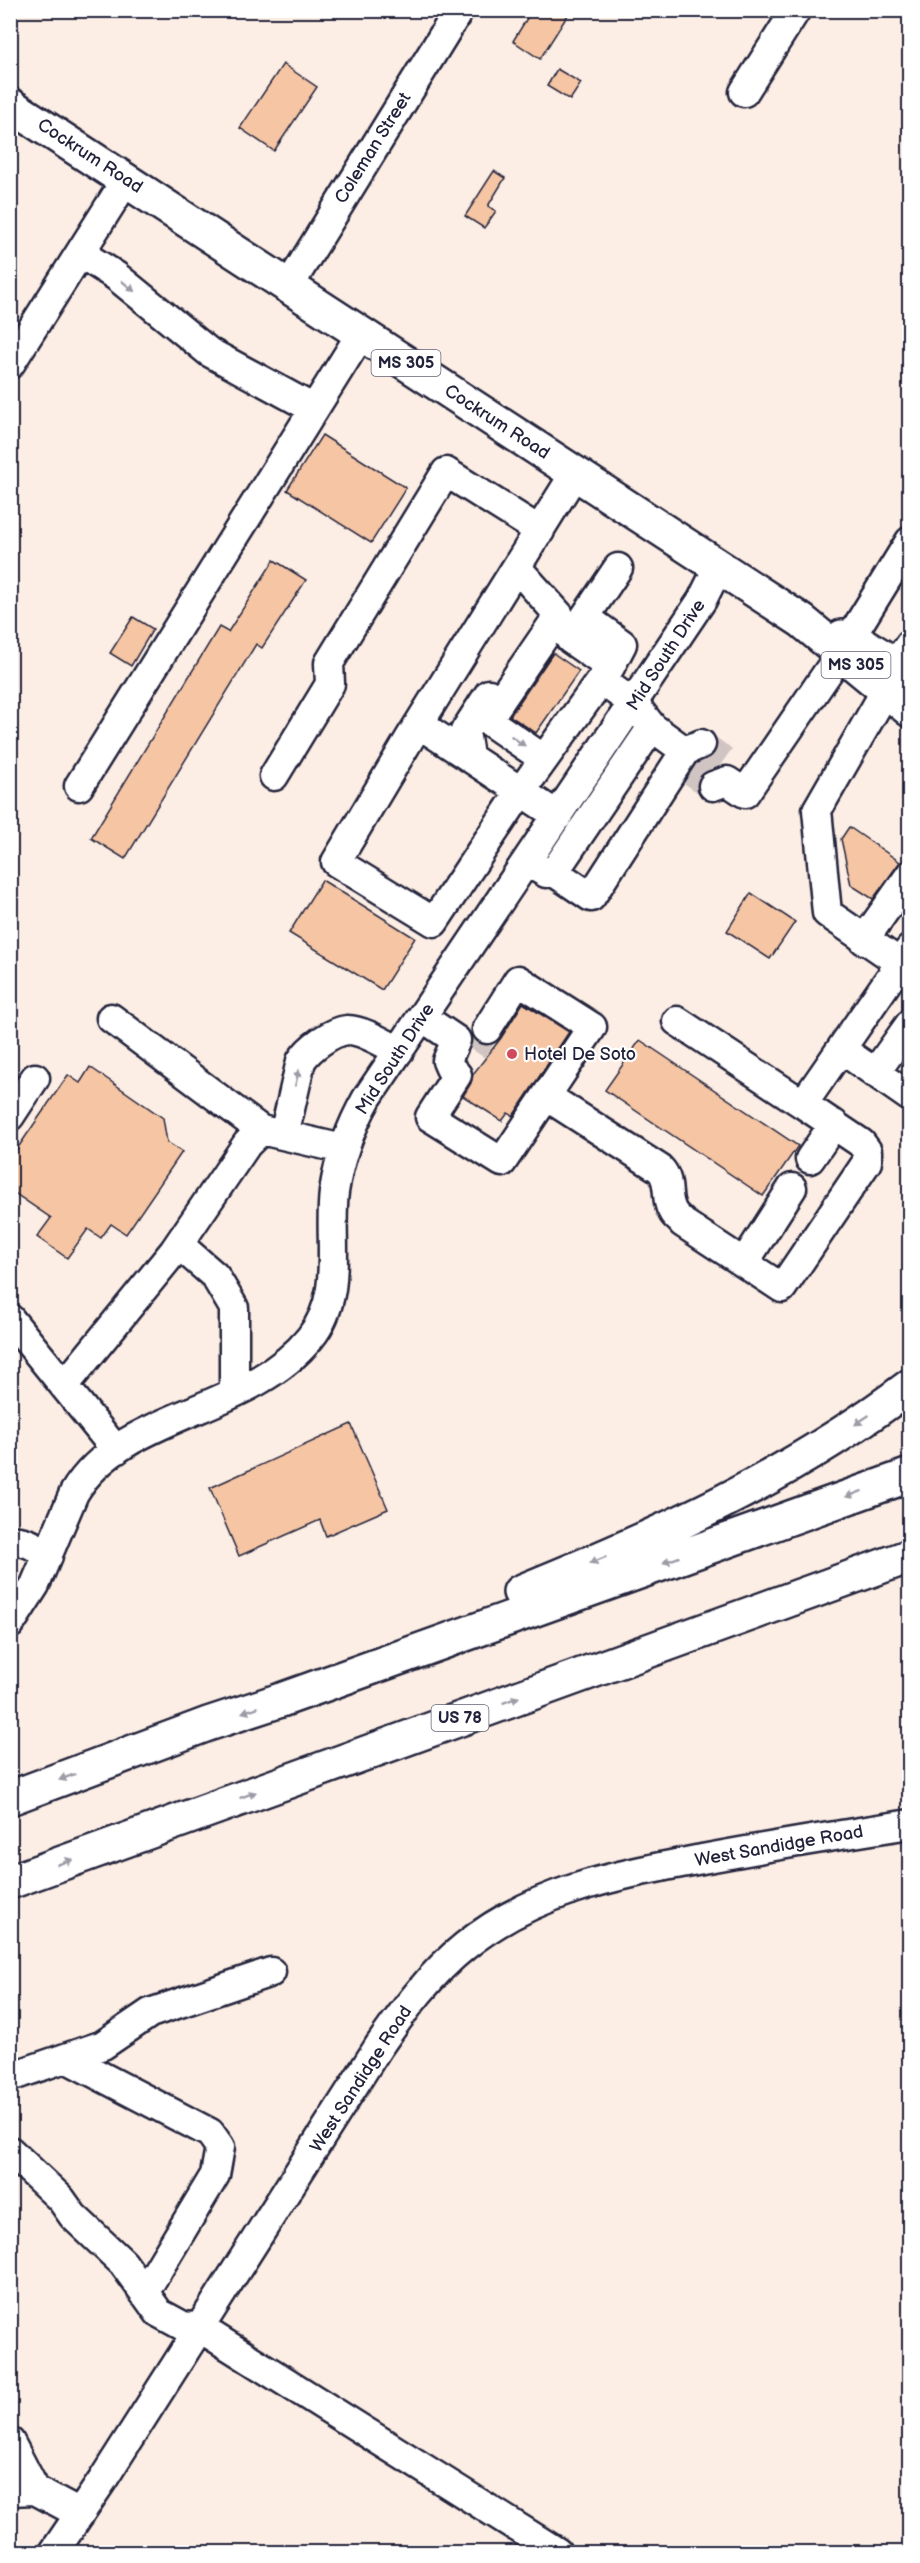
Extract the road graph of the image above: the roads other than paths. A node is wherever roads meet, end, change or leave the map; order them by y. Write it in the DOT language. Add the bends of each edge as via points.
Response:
graph roads {
  1 [pos="459,10"];
  2 [pos="796,10"];
  3 [pos="744,92"];
  4 [pos="10,105"];
  5 [pos="126,180"];
  6 [pos="80,253"];
  7 [pos="289,286"];
  8 [pos="361,334"];
  9 [pos="10,364"];
  10 [pos="314,410"];
  11 [pos="575,473"];
  12 [pos="540,531"];
  13 [pos="909,541"];
  14 [pos="719,566"];
  15 [pos="517,568"];
  16 [pos="618,568"];
  17 [pos="566,619"];
  18 [pos="845,646"];
  19 [pos="605,674"];
  20 [pos="902,676"];
  21 [pos="634,704"];
  22 [pos="419,724"];
  23 [pos="652,727"];
  24 [pos="469,756"];
  25 [pos="544,759"];
  26 [pos="274,776"];
  27 [pos="722,776"];
  28 [pos="79,786"];
  29 [pos="521,791"];
  30 [pos="558,816"];
  31 [pos="527,862"];
  32 [pos="554,872"];
  33 [pos="909,875"];
  34 [pos="434,922"];
  35 [pos="864,940"];
  36 [pos="471,945"];
  37 [pos="905,956"];
  38 [pos="422,1017"];
  39 [pos="111,1018"];
  40 [pos="677,1021"];
  41 [pos="909,1024"];
  42 [pos="477,1035"];
  43 [pos="841,1049"];
  44 [pos="399,1051"];
  45 [pos="875,1073"];
  46 [pos="36,1078"];
  47 [pos="810,1094"];
  48 [pos="546,1096"];
  49 [pos="909,1097"];
  50 [pos="10,1116"];
  51 [pos="834,1125"];
  52 [pos="272,1132"];
  53 [pos="343,1149"];
  54 [pos="810,1159"];
  55 [pos="792,1188"];
  56 [pos="174,1251"];
  57 [pos="744,1263"];
  58 [pos="10,1319"];
  59 [pos="64,1386"];
  60 [pos="909,1386"];
  61 [pos="234,1394"];
  62 [pos="116,1450"];
  63 [pos="909,1475"];
  64 [pos="10,1541"];
  65 [pos="48,1556"];
  66 [pos="909,1556"];
  67 [pos="909,1581"];
  68 [pos="10,1624"];
  69 [pos="719,1624"];
  70 [pos="281,1700"];
  71 [pos="10,1798"];
  72 [pos="909,1824"];
  73 [pos="10,1882"];
  74 [pos="271,1972"];
  75 [pos="66,2058"];
  76 [pos="10,2077"];
  77 [pos="10,2151"];
  78 [pos="144,2293"];
  79 [pos="200,2328"];
  80 [pos="10,2442"];
  81 [pos="23,2491"];
  82 [pos="80,2514"];
  83 [pos="54,2553"];
  84 [pos="557,2553"];
  1 -- 7 [label="street, Coleman Street"];
  2 -- 3 [label="street"];
  4 -- 5 [label="main road, Cockrum Road / MS 305"];
  5 -- 6 [label="street"];
  5 -- 7 [label="main road, Cockrum Road / MS 305"];
  6 -- 9 [label="street"];
  6 -- 10 [label="street, one-way" via="116,276 209,352"];
  7 -- 8 [label="main road, Cockrum Road / MS 305"];
  8 -- 10 [label="street"];
  8 -- 11 [label="main road, Cockrum Road / MS 305"];
  10 -- 28 [label="street"];
  11 -- 12 [label="street"];
  11 -- 14 [label="main road, Cockrum Road / MS 305"];
  12 -- 15 [label="street"];
  12 -- 26 [label="street" via="446,472 329,663 330,684"];
  13 -- 18 [label="street"];
  14 -- 18 [label="main road, Cockrum Road / MS 305"];
  14 -- 21 [label="street, Mid South Drive" via="702,600"];
  15 -- 17 [label="street"];
  15 -- 22 [label="street"];
  16 -- 17 [label="street"];
  17 -- 19 [label="street"];
  17 -- 24 [label="street" via="465,731"];
  17 -- 25 [label="street, one-way" via="487,720"];
  18 -- 20 [label="main road, Cockrum Road / MS 305"];
  18 -- 27 [label="street" via="745,793"];
  19 -- 21 [label="street"];
  19 -- 25 [label="street"];
  20 -- 35 [label="street" via="818,810 827,913"];
  21 -- 23 [label="street"];
  21 -- 30 [label="street, Mid South Drive"];
  22 -- 24 [label="street"];
  22 -- 34 [label="street" via="336,862"];
  23 -- 32 [label="street"];
  23 -- 32 [label="street" via="691,755 591,897"];
  24 -- 29 [label="street"];
  25 -- 29 [label="street"];
  29 -- 30 [label="street"];
  29 -- 34 [label="street"];
  30 -- 31 [label="street, Mid South Drive"];
  31 -- 32 [label="street" via="546,873"];
  31 -- 36 [label="street, Mid South Drive"];
  33 -- 35 [label="street"];
  34 -- 36 [label="street"];
  35 -- 37 [label="street"];
  36 -- 38 [label="street, Mid South Drive"];
  37 -- 43 [label="street"];
  38 -- 42 [label="street"];
  38 -- 44 [label="street, Mid South Drive"];
  39 -- 52 [label="street"];
  40 -- 47 [label="street"];
  41 -- 45 [label="street"];
  42 -- 48 [label="street" via="518,980 592,1027"];
  42 -- 48 [label="street" via="447,1060 457,1075 430,1117 502,1162"];
  43 -- 45 [label="street"];
  43 -- 47 [label="street"];
  52 -- 44 [label="street, one-way" via="307,1050 347,1030"];
  44 -- 53 [label="street, Mid South Drive" via="363,1105"];
  45 -- 49 [label="street"];
  46 -- 50 [label="street"];
  47 -- 51 [label="street"];
  48 -- 57 [label="street" via="660,1169 667,1179 672,1212"];
  51 -- 54 [label="street"];
  51 -- 57 [label="street" via="867,1151 867,1162 860,1174 782,1288"];
  52 -- 53 [label="street"];
  52 -- 56 [label="street" via="247,1144"];
  53 -- 61 [label="street, Mid South Drive" via="334,1194 335,1266 319,1324 295,1356"];
  55 -- 57 [label="street"];
  56 -- 59 [label="street"];
  56 -- 61 [label="street" via="184,1249 215,1276 234,1308"];
  58 -- 59 [label="street"];
  59 -- 62 [label="street"];
  60 -- 70 [label="main road, one-way" via="836,1438 732,1499 645,1541 399,1642"];
  61 -- 62 [label="street, Mid South Drive"];
  62 -- 65 [label="street, Mid South Drive" via="82,1480"];
  63 -- 70 [label="main road, one-way"];
  64 -- 65 [label="street" via="26,1542"];
  65 -- 68 [label="street, Mid South Drive"];
  66 -- 69 [label="main road, US 78"];
  67 -- 69 [label="main road" via="802,1609"];
  73 -- 69 [label="main road, US 78, one-way"];
  70 -- 71 [label="main road, one-way"];
  72 -- 79 [label="street, West Sandidge Road" via="620,1875 537,1902 464,1946 406,2008 379,2046"];
  74 -- 75 [label="street" via="150,2013 103,2045"];
  75 -- 76 [label="street"];
  75 -- 78 [label="street" via="210,2133 220,2147 215,2175"];
  77 -- 78 [label="street" via="123,2263"];
  78 -- 79 [label="street" via="159,2313 183,2326"];
  79 -- 82 [label="street, West Sandidge Road"];
  79 -- 84 [label="street"];
  80 -- 81 [label="street"];
  81 -- 82 [label="street"];
  82 -- 83 [label="street, West Sandidge Road"];
}
